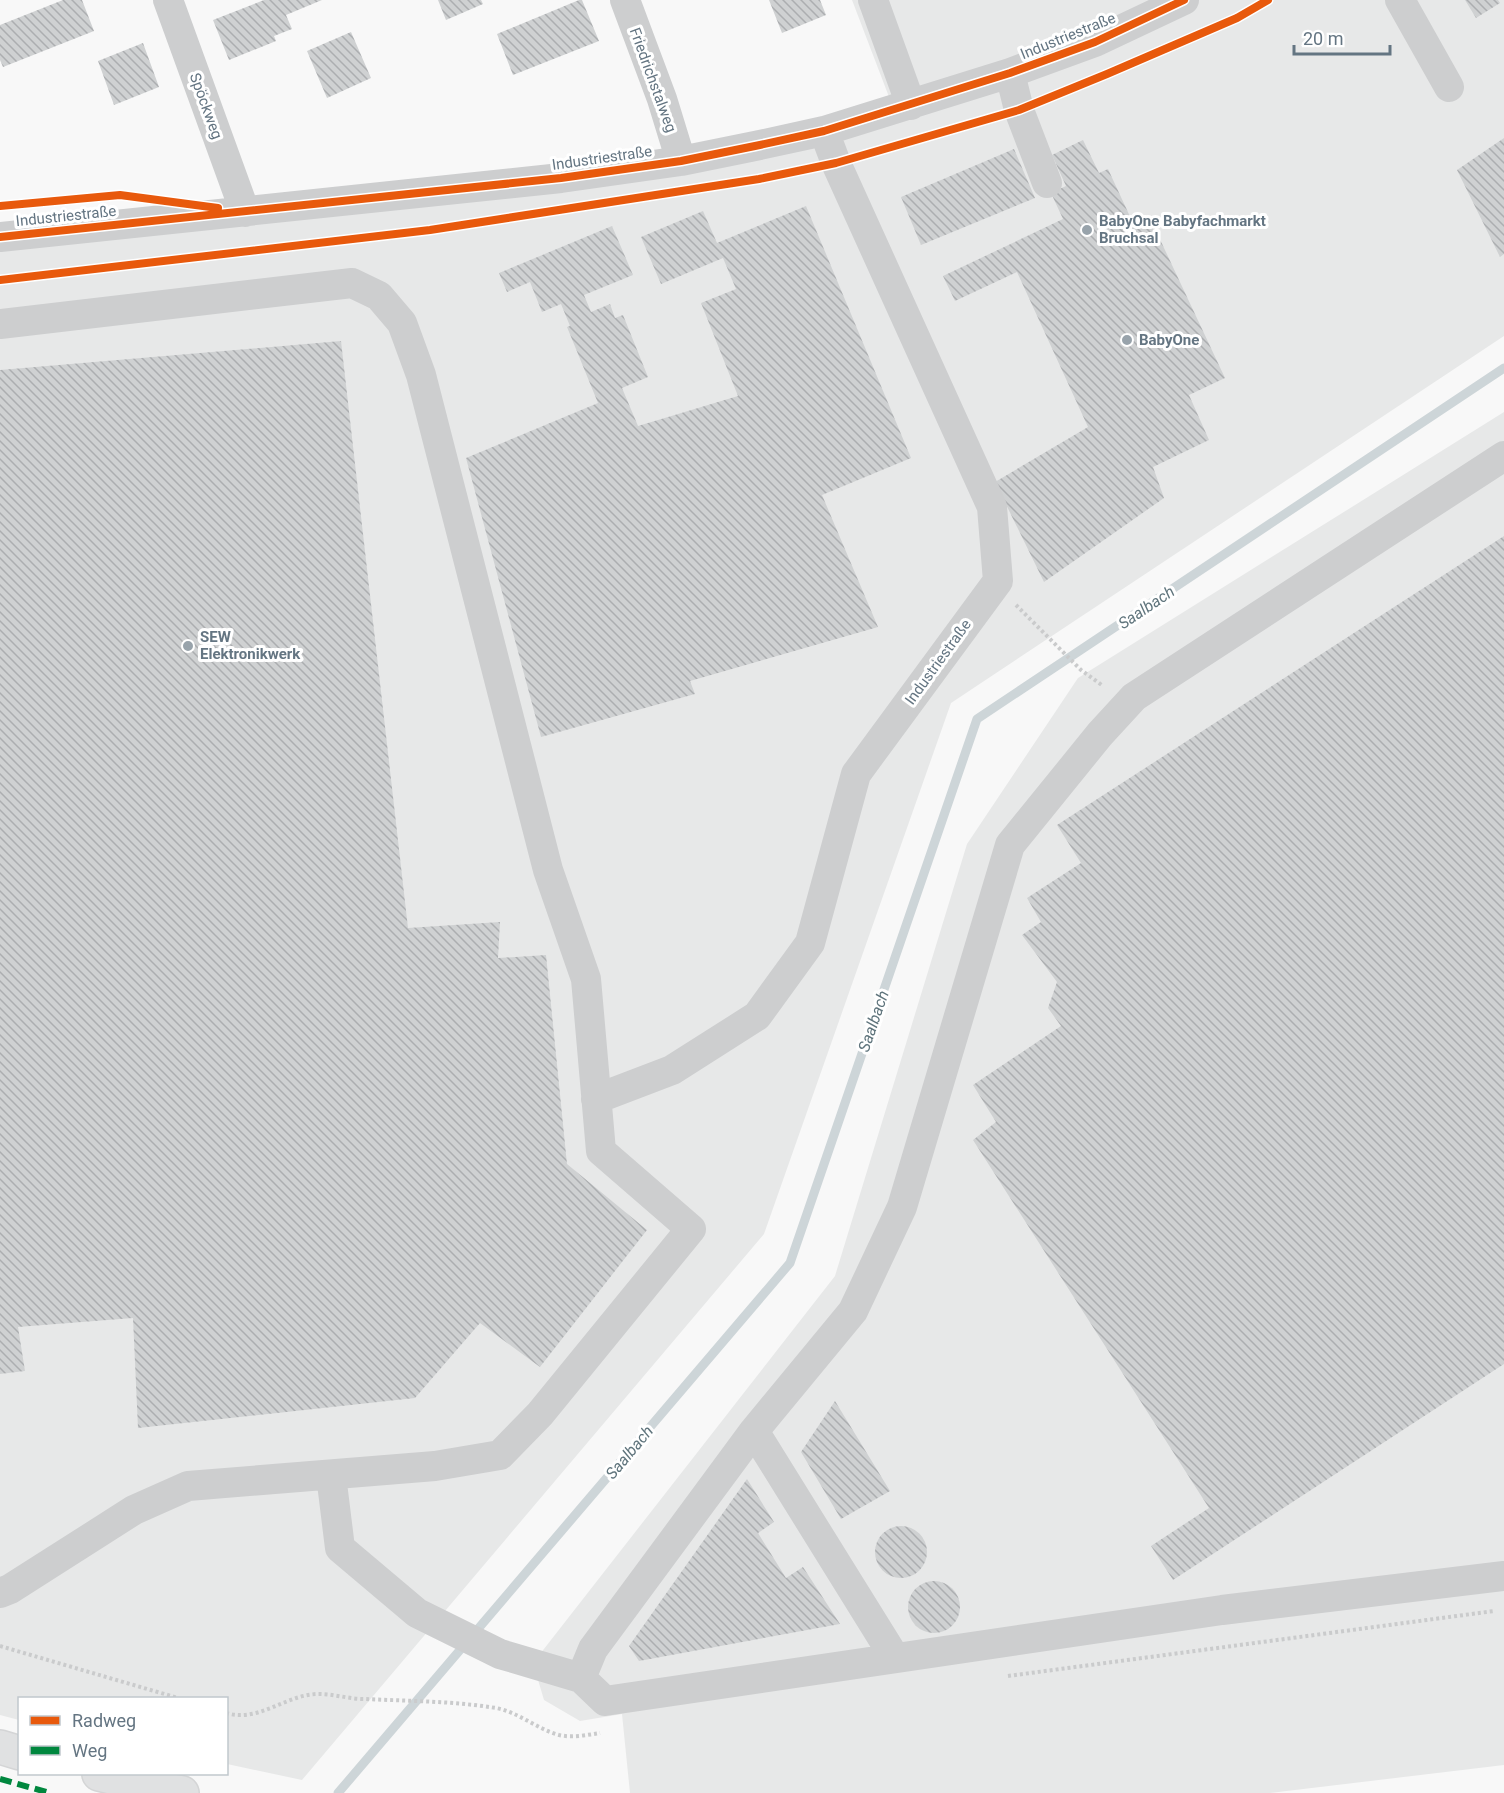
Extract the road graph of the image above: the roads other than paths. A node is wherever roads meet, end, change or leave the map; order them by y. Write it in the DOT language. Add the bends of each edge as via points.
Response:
graph roads {
  1 [pos="168,0"];
  2 [pos="625,0"];
  3 [pos="873,0"];
  4 [pos="1184,0"];
  5 [pos="1400,0"];
  6 [pos="1010,73"];
  7 [pos="1449,87"];
  8 [pos="911,105"];
  9 [pos="824,131"];
  10 [pos="681,161"];
  11 [pos="1047,183"];
  12 [pos="245,212"];
  13 [pos="0,237"];
  14 [pos="0,324"];
  15 [pos="1504,456"];
  16 [pos="596,1099"];
  17 [pos="754,1431"];
  18 [pos="331,1474"];
  19 [pos="1504,1576"];
  20 [pos="0,1593"];
  21 [pos="896,1658"];
  22 [pos="581,1678"];
  23 [pos="0,1747"];
  24 [pos="18,1752"];
  25 [pos="106,1775"];
  26 [pos="182,1793"];
  1 -- 12 [label="street, Spöckweg"];
  2 -- 10 [label="street, Friedrichstalweg"];
  3 -- 8 [label="street"];
  4 -- 6 [label="street, Industriestraße" via="1095,42"];
  5 -- 7 [label="street"];
  6 -- 8 [label="street, Industriestraße"];
  6 -- 11 [label="street" via="1019,110"];
  8 -- 9 [label="street, Industriestraße"];
  9 -- 10 [label="street, Industriestraße"];
  9 -- 16 [label="street, Industriestraße" via="992,507 998,581 856,774 810,943 757,1016 672,1070"];
  10 -- 12 [label="street, Industriestraße"];
  12 -- 13 [label="street, Industriestraße"];
  14 -- 16 [label="street" via="352,283 379,296 402,323 421,375 548,870 586,979"];
  15 -- 17 [label="street" via="1134,697 1010,845 902,1207 852,1311"];
  16 -- 18 [label="street" via="601,1152 691,1229 540,1414 500,1455 435,1466"];
  17 -- 21 [label="street"];
  17 -- 22 [label="street" via="593,1649"];
  18 -- 20 [label="street" via="188,1486 134,1510"];
  18 -- 22 [label="street" via="340,1548 417,1613 500,1654"];
  19 -- 21 [label="street" via="1222,1610"];
  21 -- 22 [label="street" via="605,1701"];
  23 -- 24 [label="main road"];
  25 -- 26 [label="main road"];
}
